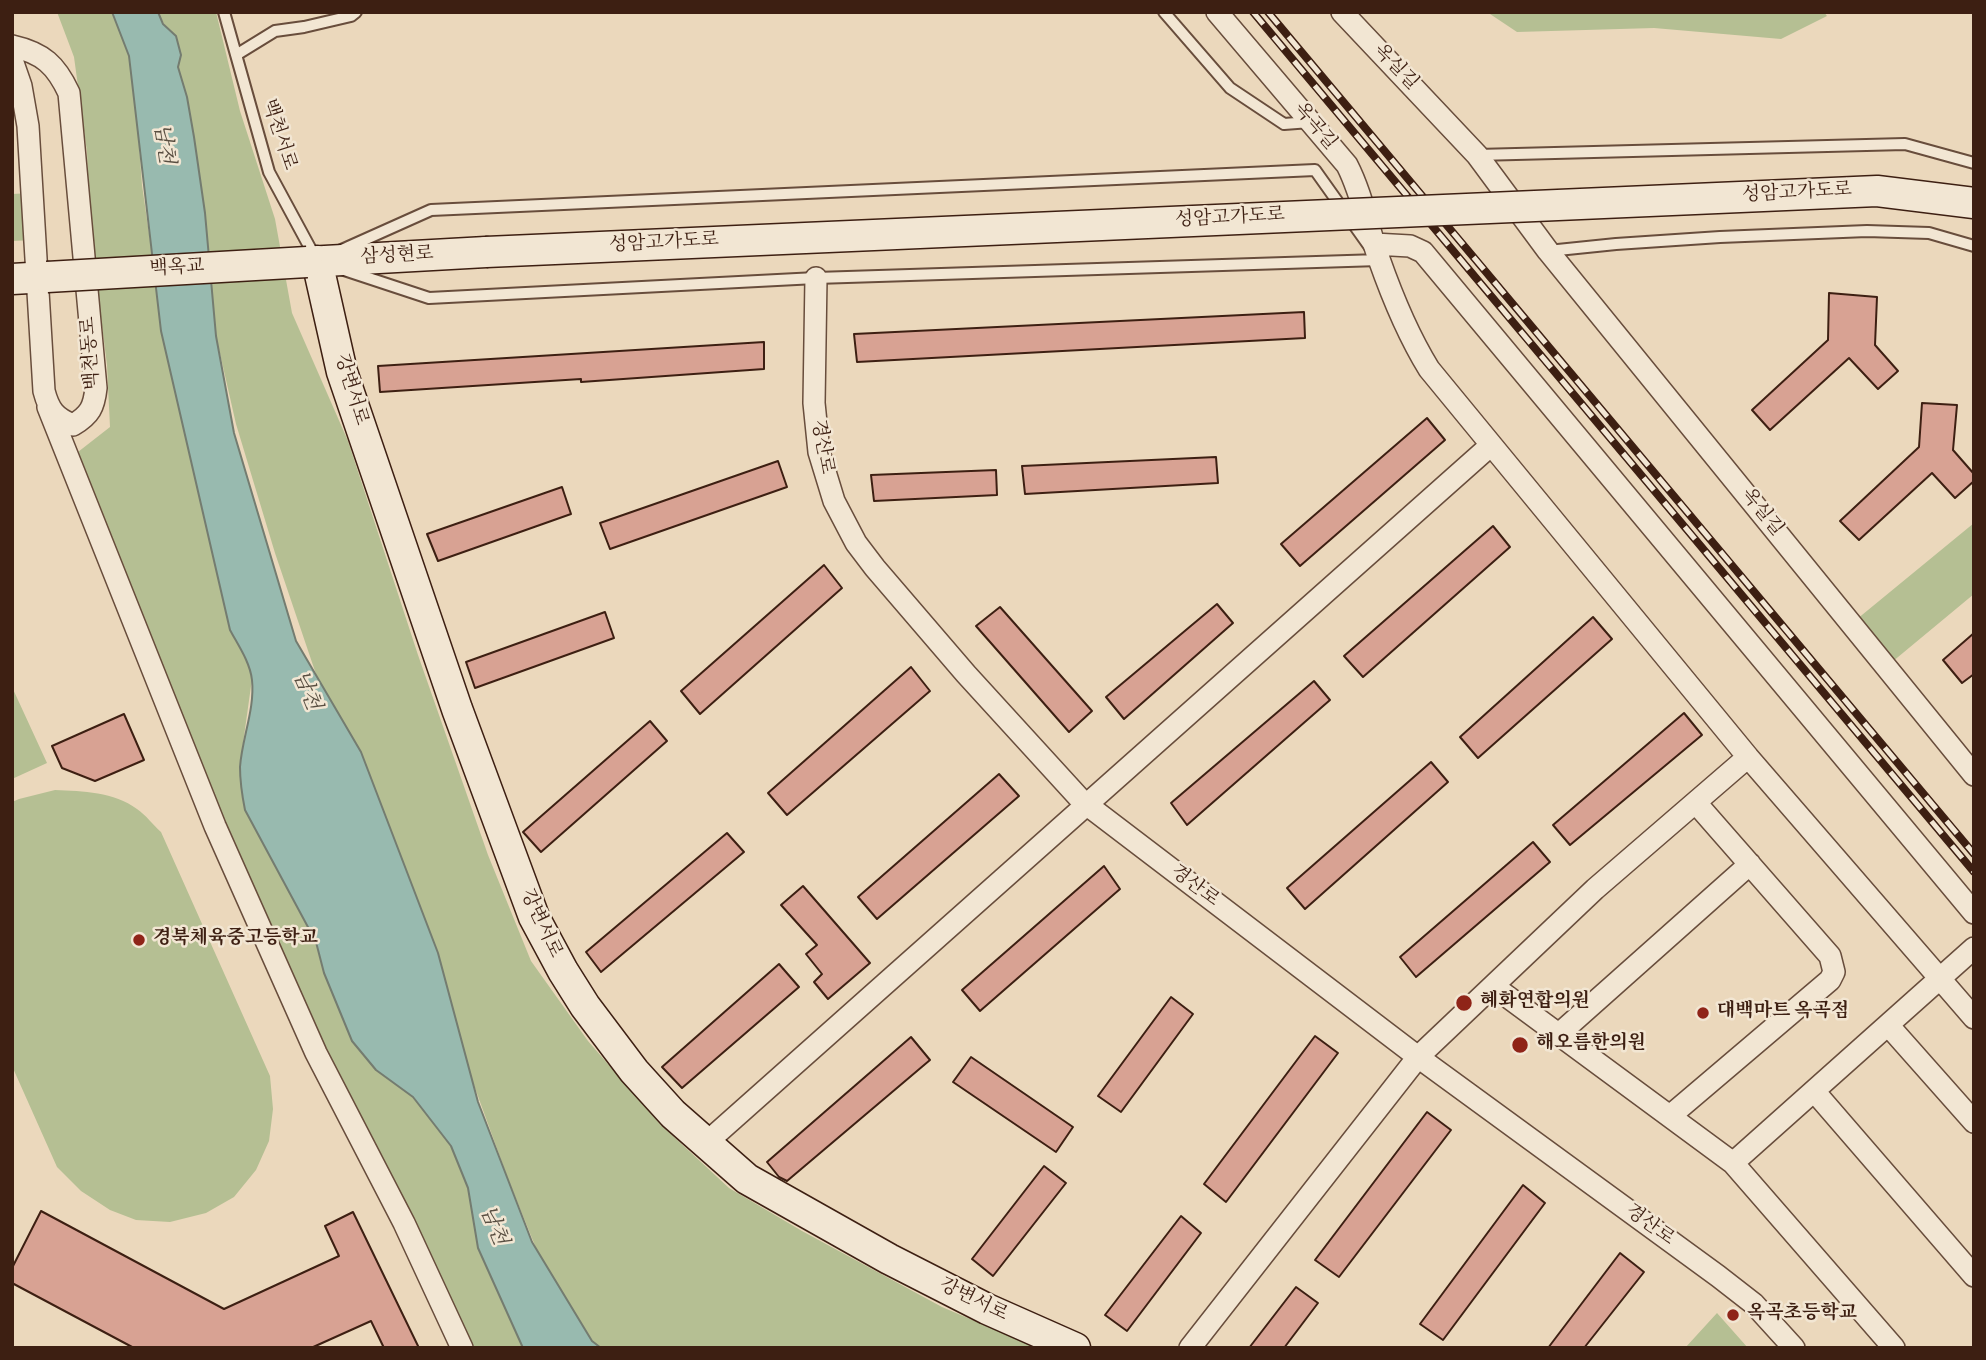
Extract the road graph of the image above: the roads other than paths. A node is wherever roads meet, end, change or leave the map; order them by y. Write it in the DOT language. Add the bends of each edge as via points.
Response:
graph roads {
  1 [pos="224,12"];
  2 [pos="356,12"];
  3 [pos="1164,12"];
  4 [pos="1217,12"];
  5 [pos="1342,12"];
  6 [pos="12,46"];
  7 [pos="236,55"];
  8 [pos="12,60"];
  9 [pos="1310,122"];
  10 [pos="1477,155"];
  11 [pos="1974,163"];
  12 [pos="1974,204"];
  13 [pos="1974,246"];
  14 [pos="1548,251"];
  15 [pos="486,252"];
  16 [pos="1377,252"];
  17 [pos="312,262"];
  18 [pos="32,278"];
  19 [pos="816,278"];
  20 [pos="48,407"];
  21 [pos="1490,446"];
  22 [pos="1748,757"];
  23 [pos="1974,775"];
  24 [pos="1696,803"];
  25 [pos="1087,804"];
  26 [pos="1750,864"];
  27 [pos="1974,913"];
  28 [pos="1974,948"];
  29 [pos="1939,978"];
  30 [pos="1493,986"];
  31 [pos="1974,1018"];
  32 [pos="1888,1025"];
  33 [pos="1559,1034"];
  34 [pos="1418,1057"];
  35 [pos="1814,1091"];
  36 [pos="1670,1116"];
  37 [pos="1974,1122"];
  38 [pos="706,1143"];
  39 [pos="1733,1163"];
  40 [pos="1974,1276"];
  41 [pos="462,1348"];
  42 [pos="1074,1348"];
  43 [pos="1190,1348"];
  44 [pos="1794,1348"];
  45 [pos="1894,1348"];
  1 -- 7 [label="lane, 백천서로"];
  2 -- 7 [label="lane" via="275,31"];
  3 -- 9 [label="lane" via="1230,88 1284,124"];
  4 -- 9 [label="street, 옥곡길"];
  5 -- 10 [label="street, 옥실길"];
  6 -- 20 [label="street, 백천동로" via="33,51 48,62 69,93 96,388 88,417 73,425 58,419"];
  7 -- 17 [label="lane, 백천서로" via="269,172"];
  8 -- 18 [label="street" via="28,126"];
  9 -- 16 [label="street, 옥곡길" via="1347,165"];
  10 -- 11 [label="lane" via="1905,144"];
  10 -- 14 [label="street, 옥실길"];
  12 -- 15 [label="main road, 성암고가도로, bridge" via="1877,191"];
  13 -- 14 [label="lane" via="1929,233 1867,231"];
  14 -- 23 [label="street, 옥실길"];
  15 -- 17 [label="main road, 삼성현로"];
  16 -- 17 [label="lane" via="1315,170 431,210"];
  16 -- 19 [label="lane"];
  16 -- 21 [label="street, 옥곡길" via="1415,346"];
  16 -- 27 [label="street" via="1410,246 1423,252"];
  17 -- 18 [label="main road, 백옥교, bridge"];
  17 -- 19 [label="lane" via="429,298"];
  17 -- 38 [label="main road, 강변서로" via="342,372 387,507 534,917 585,1006 626,1060 673,1114"];
  18 -- 20 [label="street"];
  19 -- 25 [label="street, 경산로" via="814,403 819,453 844,522 911,611"];
  20 -- 41 [label="street" via="215,826 316,1053"];
  21 -- 22 [label="street, 옥곡길"];
  21 -- 25 [label="street"];
  22 -- 24 [label="street"];
  22 -- 29 [label="street, 옥곡길"];
  24 -- 26 [label="street"];
  24 -- 30 [label="street" via="1595,889"];
  25 -- 34 [label="street, 경산로"];
  25 -- 38 [label="street"];
  26 -- 33 [label="street"];
  26 -- 36 [label="street" via="1829,956 1833,972 1830,980"];
  28 -- 29 [label="street"];
  29 -- 31 [label="street, 옥곡길"];
  29 -- 32 [label="street"];
  30 -- 33 [label="street"];
  30 -- 34 [label="street"];
  32 -- 35 [label="street"];
  32 -- 37 [label="street"];
  33 -- 36 [label="street"];
  34 -- 43 [label="street"];
  34 -- 44 [label="street, 경산로" via="1718,1276 1754,1304"];
  35 -- 39 [label="street"];
  35 -- 40 [label="street"];
  36 -- 39 [label="street"];
  38 -- 42 [label="main road, 강변서로" via="747,1179 849,1237"];
  39 -- 45 [label="street"];
}
